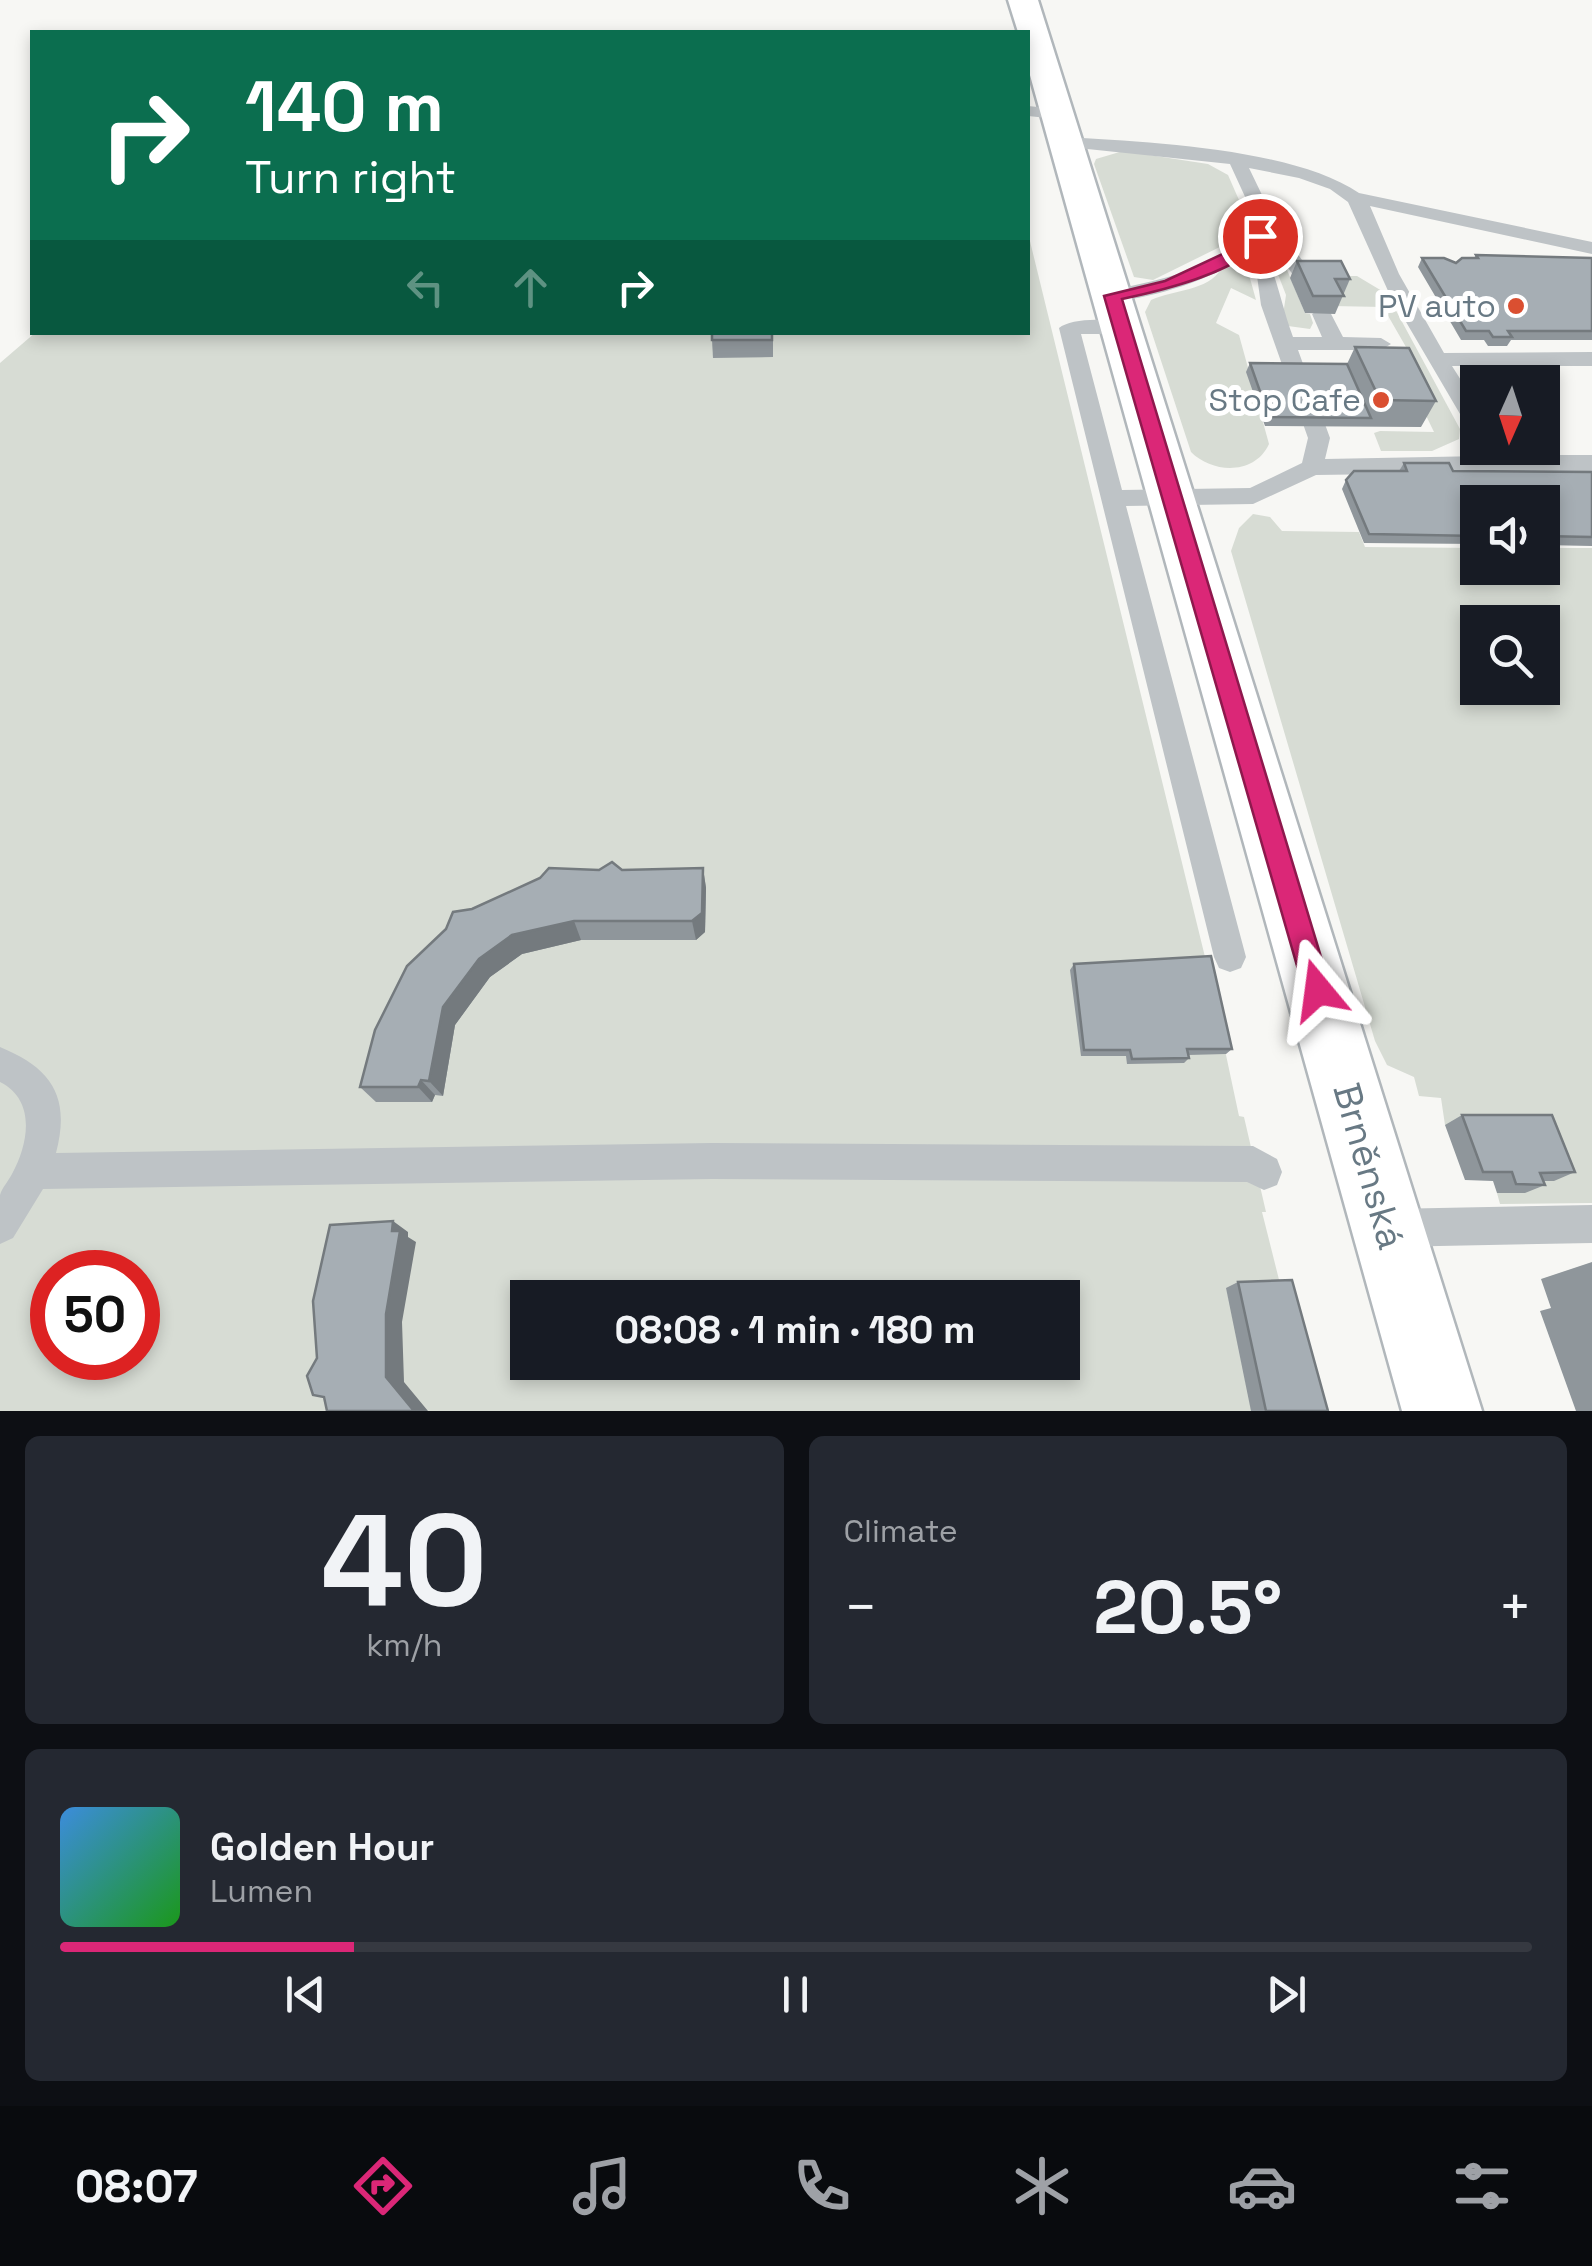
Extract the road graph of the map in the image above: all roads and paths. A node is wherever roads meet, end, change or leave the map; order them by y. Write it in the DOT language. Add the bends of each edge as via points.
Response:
graph roads {
  1 [pos="1022,0"];
  2 [pos="1029,30"];
  3 [pos="1030,35"];
  4 [pos="1050,123"];
  5 [pos="1238,163"];
  6 [pos="1354,197"];
  7 [pos="1267,225"];
  8 [pos="1252,246"];
  9 [pos="1592,248"];
  10 [pos="1304,278"];
  11 [pos="1117,312"];
  12 [pos="1322,314"];
  13 [pos="1284,343"];
  14 [pos="1336,344"];
  15 [pos="1380,344"];
  16 [pos="1592,359"];
  17 [pos="1438,360"];
  18 [pos="1460,396"];
  19 [pos="1460,457"];
  20 [pos="1560,461"];
  21 [pos="1592,464"];
  22 [pos="1312,467"];
  23 [pos="1112,498"];
  24 [pos="1172,498"];
  25 [pos="1230,957"];
  26 [pos="0,1064"];
  27 [pos="34,1172"];
  28 [pos="1264,1172"];
  29 [pos="1592,1224"];
  30 [pos="0,1225"];
  31 [pos="1387,1228"];
  32 [pos="1442,1411"];
  1 -- 2 [label="main road, Brněnská"];
  3 -- 4 [label="main road, Brněnská"];
  4 -- 5 [label="lane" via="1120,144"];
  4 -- 11 [label="main road, Brněnská"];
  5 -- 6 [label="lane" via="1316,177"];
  5 -- 7 [label="lane"];
  6 -- 9 [label="lane"];
  6 -- 17 [label="lane"];
  7 -- 8 [label="lane"];
  7 -- 10 [label="lane"];
  8 -- 11 [label="lane"];
  8 -- 13 [label="lane"];
  11 -- 23 [label="lane" via="1068,328"];
  11 -- 24 [label="main road, Brněnská"];
  12 -- 14 [label="lane"];
  13 -- 14 [label="lane"];
  13 -- 22 [label="lane" via="1319,438"];
  14 -- 15 [label="lane"];
  16 -- 17 [label="lane"];
  17 -- 18 [label="lane"];
  19 -- 22 [label="lane"];
  20 -- 21 [label="lane"];
  22 -- 24 [label="lane" via="1252,496"];
  23 -- 24 [label="lane"];
  23 -- 25 [label="lane"];
  24 -- 31 [label="main road, Brněnská"];
  26 -- 27 [label="lane" via="18,1071 38,1094 44,1136"];
  27 -- 28 [label="lane" via="712,1161 1252,1164"];
  27 -- 30 [label="lane"];
  29 -- 31 [label="lane"];
  31 -- 32 [label="main road, Brněnská"];
}
